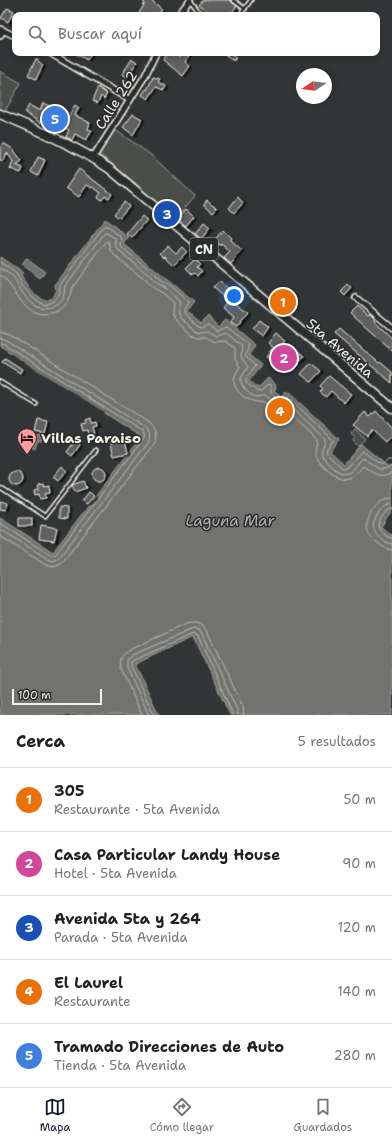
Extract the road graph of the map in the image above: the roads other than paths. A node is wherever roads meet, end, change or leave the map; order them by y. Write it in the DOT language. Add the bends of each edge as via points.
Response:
graph roads {
  1 [pos="190,0"];
  2 [pos="233,0"];
  3 [pos="251,0"];
  4 [pos="245,9"];
  5 [pos="180,12"];
  6 [pos="198,12"];
  7 [pos="242,12"];
  8 [pos="1,29"];
  9 [pos="12,34"];
  10 [pos="0,36"];
  11 [pos="55,56"];
  12 [pos="155,56"];
  13 [pos="231,56"];
  14 [pos="234,58"];
  15 [pos="130,100"];
  16 [pos="0,114"];
  17 [pos="93,158"];
  18 [pos="356,298"];
  19 [pos="392,328"];
  20 [pos="0,382"];
  21 [pos="36,404"];
  22 [pos="392,408"];
  23 [pos="96,450"];
  24 [pos="0,488"];
  1 -- 5 [label="street"];
  1 -- 6 [label="lane"];
  2 -- 4 [label="lane"];
  3 -- 4 [label="lane"];
  4 -- 7 [label="lane"];
  8 -- 9 [label="street"];
  8 -- 10 [label="street"];
  11 -- 15 [label="street"];
  12 -- 15 [label="street, Calle 262"];
  13 -- 14 [label="lane"];
  15 -- 17 [label="street, Calle 262"];
  16 -- 17 [label="highway, 5ta Avenida / CN"];
  17 -- 22 [label="highway, 5ta Avenida / CN" via="142,196"];
  18 -- 19 [label="street"];
  20 -- 21 [label="lane"];
  23 -- 24 [label="lane" via="45,516"];
}
